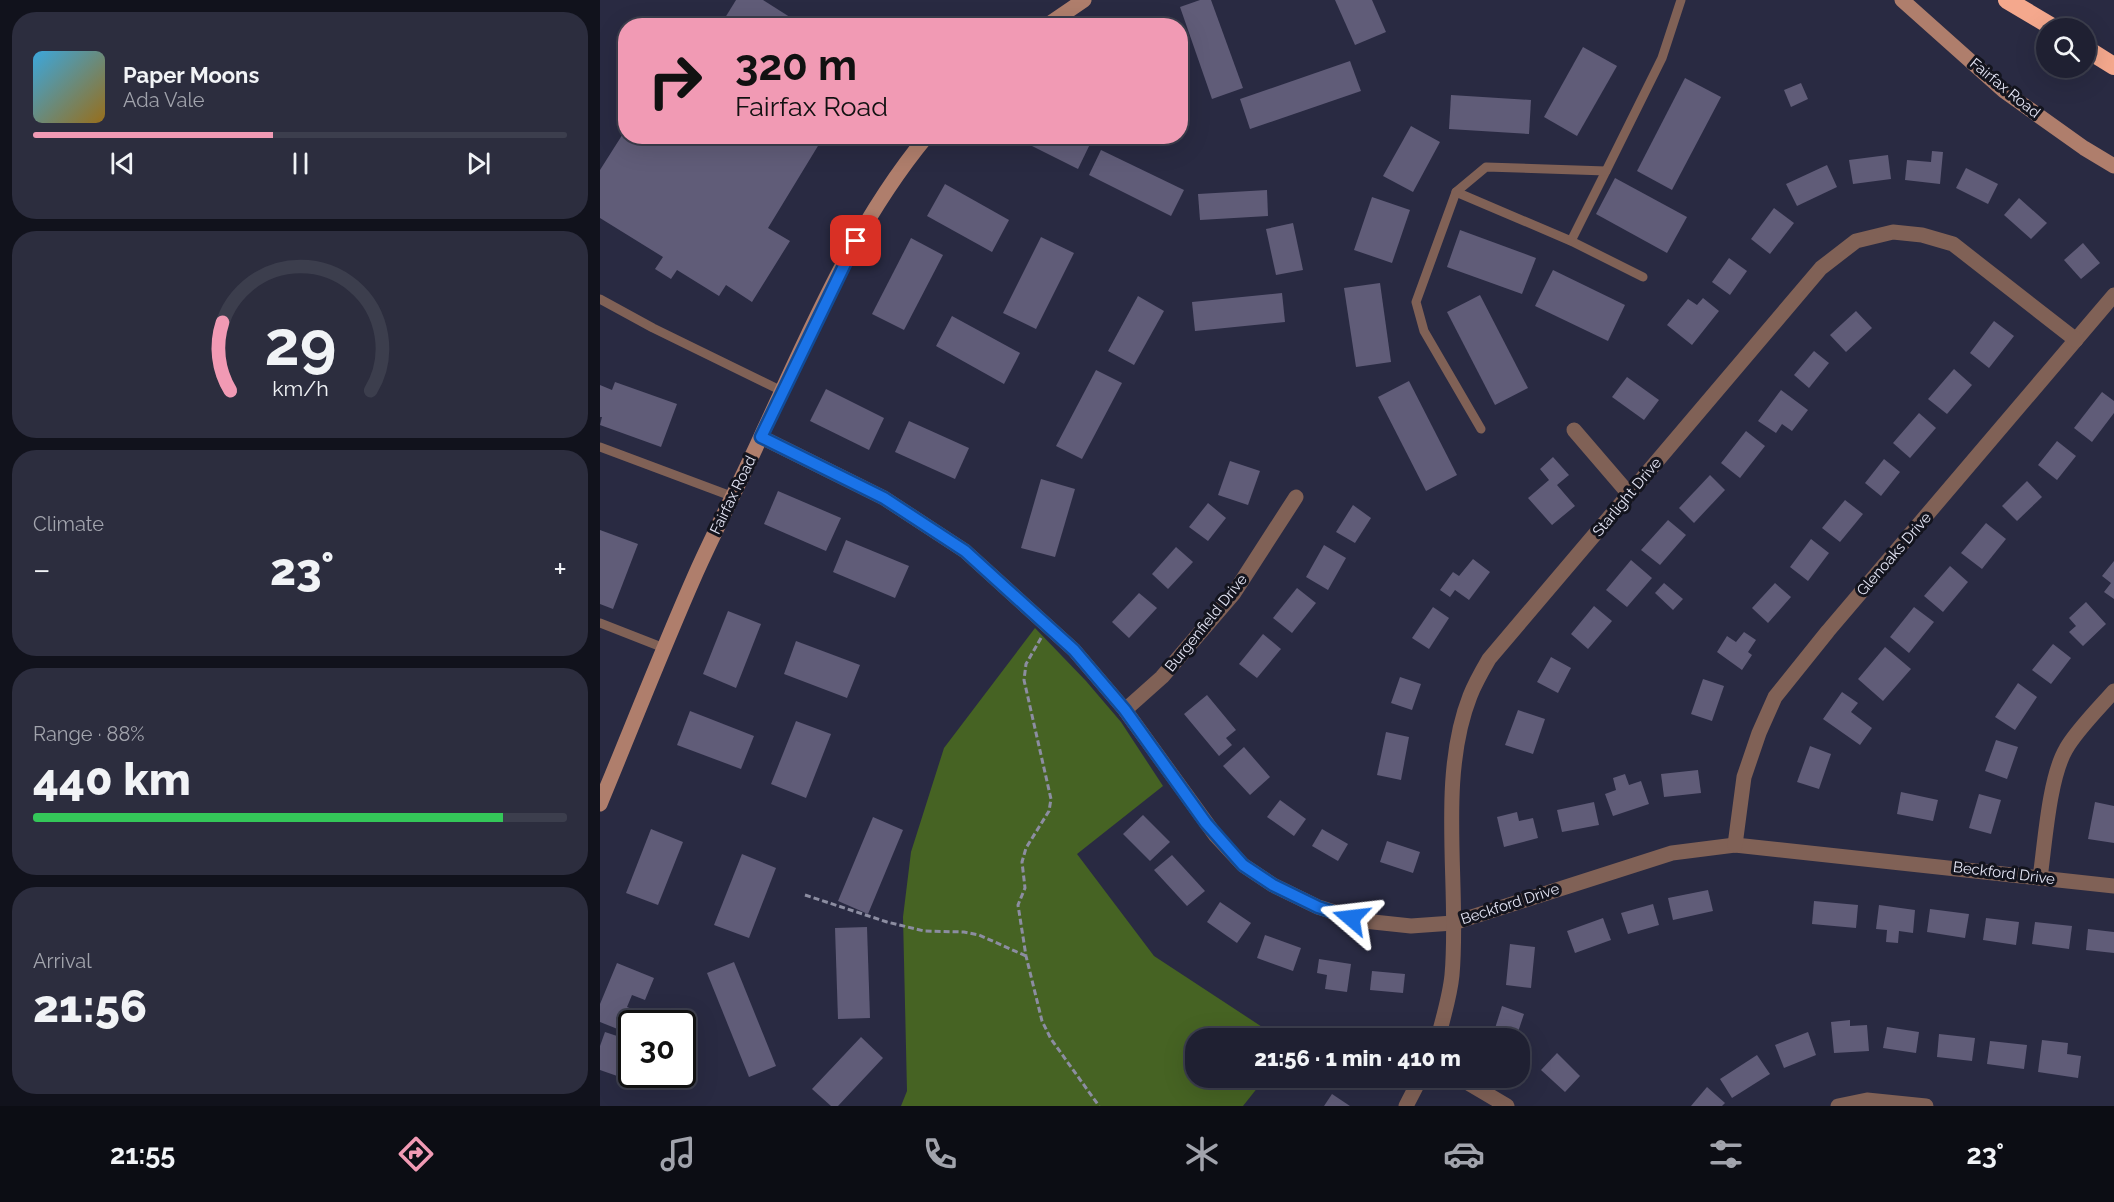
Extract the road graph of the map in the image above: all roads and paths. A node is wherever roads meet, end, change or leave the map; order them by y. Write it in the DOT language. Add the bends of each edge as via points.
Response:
graph roads {
  1 [pos="1084,0"];
  2 [pos="1680,0"];
  3 [pos="1902,0"];
  4 [pos="2007,0"];
  5 [pos="1058,18"];
  6 [pos="2037,18"];
  7 [pos="2096,55"];
  8 [pos="2114,66"];
  9 [pos="921,144"];
  10 [pos="2114,166"];
  11 [pos="1606,171"];
  12 [pos="1456,192"];
  13 [pos="1571,241"];
  14 [pos="1643,277"];
  15 [pos="2114,295"];
  16 [pos="600,299"];
  17 [pos="2076,340"];
  18 [pos="782,391"];
  19 [pos="1481,429"];
  20 [pos="1574,430"];
  21 [pos="761,437"];
  22 [pos="600,447"];
  23 [pos="1629,494"];
  24 [pos="731,496"];
  25 [pos="1296,497"];
  26 [pos="600,623"];
  27 [pos="1048,627"];
  28 [pos="664,648"];
  29 [pos="2114,691"];
  30 [pos="1125,710"];
  31 [pos="600,804"];
  32 [pos="1735,845"];
  33 [pos="2040,878"];
  34 [pos="2114,886"];
  35 [pos="805,895"];
  36 [pos="1453,923"];
  37 [pos="1026,957"];
  38 [pos="1440,1028"];
  39 [pos="1415,1088"];
  40 [pos="1477,1088"];
  41 [pos="1099,1106"];
  42 [pos="1406,1106"];
  43 [pos="1507,1106"];
  44 [pos="1838,1106"];
  45 [pos="1926,1106"];
  1 -- 5 [label="street"];
  2 -- 11 [label="lane" via="1662,58"];
  3 -- 10 [label="street, Fairfax Road" via="2004,91"];
  4 -- 6 [label="highway"];
  7 -- 8 [label="highway"];
  9 -- 18 [label="street, Fairfax Road" via="866,224"];
  11 -- 12 [label="lane" via="1486,167"];
  11 -- 13 [label="lane"];
  12 -- 13 [label="lane"];
  12 -- 19 [label="lane" via="1416,302 1424,331"];
  13 -- 14 [label="lane"];
  15 -- 17 [label="street, Glenoaks Drive"];
  16 -- 18 [label="lane"];
  17 -- 23 [label="street, Starlight Drive" via="1953,244 1893,232 1856,241 1821,268"];
  17 -- 32 [label="street, Glenoaks Drive" via="1775,697 1744,777"];
  18 -- 21 [label="street, Fairfax Road"];
  20 -- 23 [label="street"];
  21 -- 24 [label="street, Fairfax Road"];
  21 -- 27 [label="street, Beckford Drive" via="856,482 921,521 965,551"];
  22 -- 24 [label="lane"];
  23 -- 36 [label="street, Starlight Drive" via="1488,659 1470,697 1458,741 1454,778"];
  24 -- 28 [label="street, Fairfax Road"];
  25 -- 30 [label="street, Burgenfield Drive" via="1227,602 1162,677"];
  26 -- 28 [label="lane"];
  27 -- 30 [label="street, Beckford Drive" via="1074,650"];
  27 -- 37 [label="path" via="1026,664 1024,680 1051,799 1049,811 1026,848 1022,862 1024,888 1018,905"];
  28 -- 31 [label="street, Fairfax Road"];
  29 -- 33 [label="street" via="2062,759 2049,812"];
  30 -- 36 [label="street, Beckford Drive" via="1216,836 1243,865 1273,885 1318,907 1364,921 1411,926"];
  32 -- 33 [label="street, Beckford Drive"];
  32 -- 36 [label="street, Beckford Drive" via="1672,853"];
  33 -- 34 [label="street, Beckford Drive"];
  35 -- 37 [label="path" via="924,931 979,935"];
  36 -- 38 [label="street, Starlight Drive" via="1452,976"];
  37 -- 41 [label="path" via="1042,1020 1051,1039"];
  39 -- 42 [label="street"];
  40 -- 43 [label="street"];
  44 -- 45 [label="street" via="1868,1100"];
}
